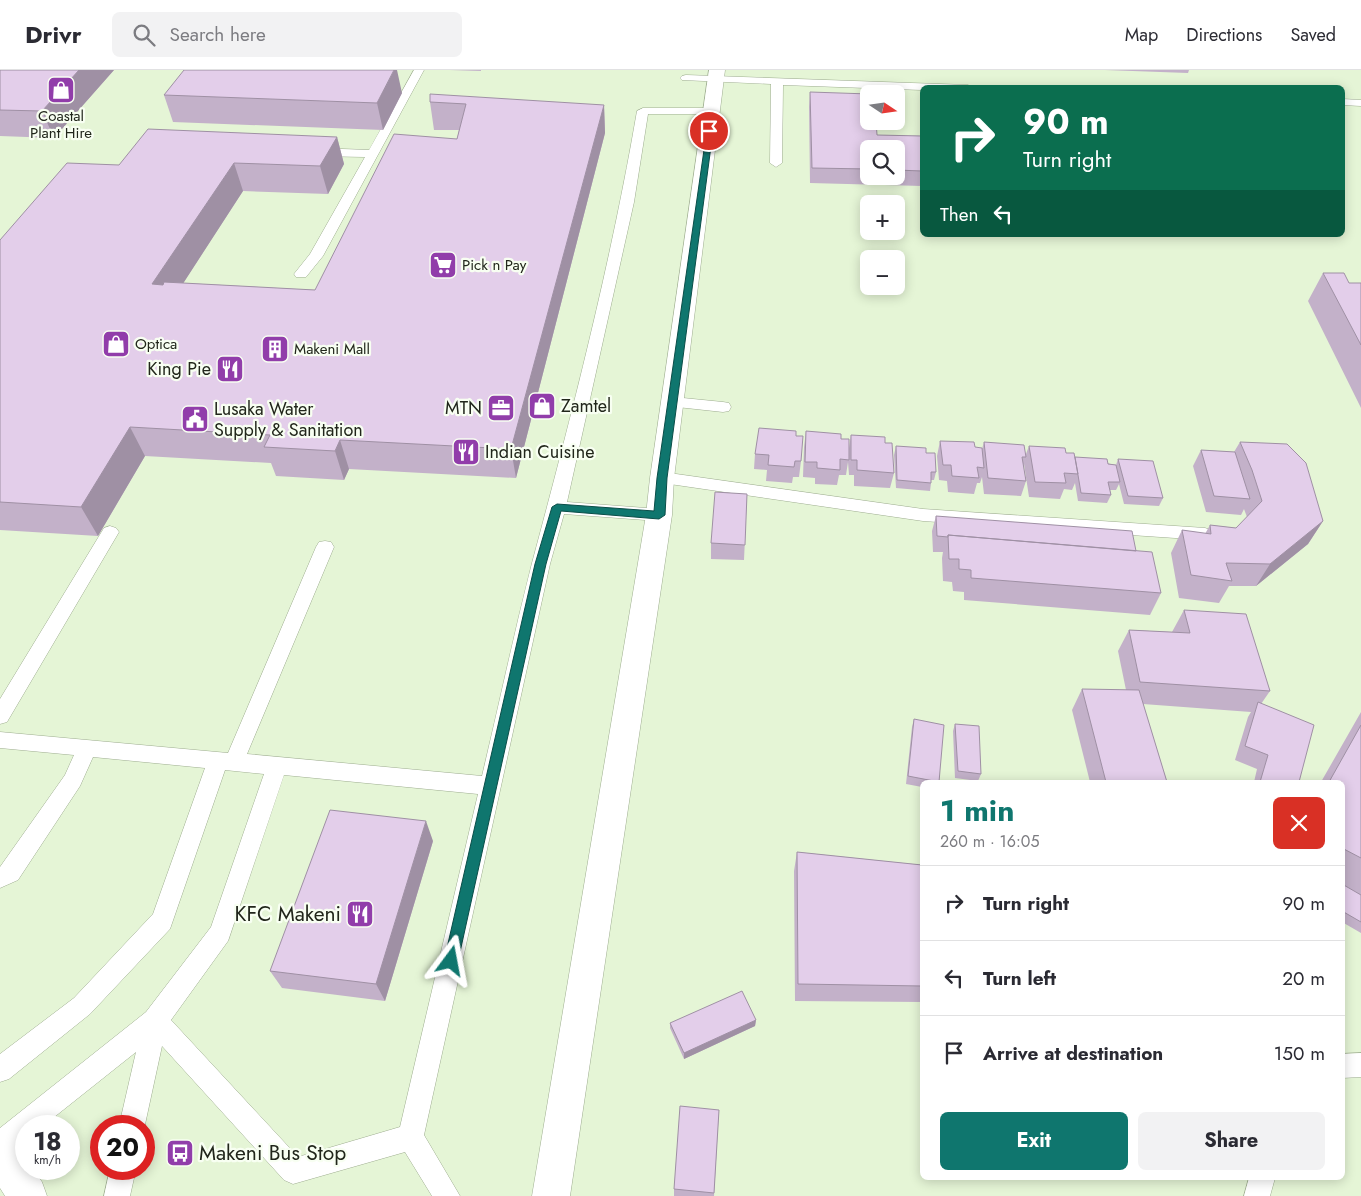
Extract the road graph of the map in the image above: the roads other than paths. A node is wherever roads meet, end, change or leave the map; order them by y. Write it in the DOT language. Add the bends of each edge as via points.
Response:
graph roads {
  1 [pos="419,70"];
  2 [pos="716,74"];
  3 [pos="686,78"];
  4 [pos="777,81"];
  5 [pos="920,86"];
  6 [pos="1345,102"];
  7 [pos="1361,103"];
  8 [pos="712,112"];
  9 [pos="307,152"];
  10 [pos="372,154"];
  11 [pos="776,163"];
  12 [pos="301,274"];
  13 [pos="673,402"];
  14 [pos="723,407"];
  15 [pos="662,478"];
  16 [pos="557,507"];
  17 [pos="659,515"];
  18 [pos="110,532"];
  19 [pos="1206,534"];
  20 [pos="325,548"];
  21 [pos="0,716"];
  22 [pos="0,740"];
  23 [pos="88,748"];
  24 [pos="226,762"];
  25 [pos="277,766"];
  26 [pos="491,786"];
  27 [pos="0,878"];
  28 [pos="155,1021"];
  29 [pos="1361,1064"];
  30 [pos="1345,1066"];
  31 [pos="0,1070"];
  32 [pos="134,1115"];
  33 [pos="411,1137"];
  34 [pos="0,1144"];
  35 [pos="0,1154"];
  36 [pos="121,1180"];
  37 [pos="1261,1180"];
  38 [pos="28,1196"];
  39 [pos="117,1196"];
  40 [pos="447,1196"];
  41 [pos="551,1196"];
  42 [pos="1257,1196"];
  1 -- 10 [label="lane"];
  2 -- 3 [label="lane"];
  2 -- 4 [label="lane"];
  2 -- 8 [label="street"];
  4 -- 5 [label="lane"];
  4 -- 11 [label="lane"];
  6 -- 7 [label="lane"];
  8 -- 13 [label="street"];
  8 -- 16 [label="lane" via="644,111 628,202"];
  9 -- 10 [label="lane"];
  10 -- 12 [label="lane" via="316,256"];
  13 -- 14 [label="lane"];
  13 -- 15 [label="street"];
  15 -- 17 [label="street"];
  15 -- 19 [label="lane" via="923,515"];
  16 -- 17 [label="lane"];
  16 -- 26 [label="lane"];
  17 -- 41 [label="street"];
  18 -- 21 [label="lane"];
  20 -- 24 [label="lane"];
  22 -- 23 [label="lane"];
  23 -- 24 [label="lane"];
  23 -- 27 [label="lane" via="73,780 10,873"];
  24 -- 25 [label="lane"];
  24 -- 31 [label="lane" via="162,921 82,1006"];
  25 -- 26 [label="lane"];
  25 -- 28 [label="lane" via="220,933"];
  26 -- 33 [label="lane"];
  28 -- 32 [label="lane"];
  28 -- 33 [label="lane" via="293,1171"];
  28 -- 34 [label="lane"];
  29 -- 30 [label="lane"];
  33 -- 40 [label="lane"];
  35 -- 38 [label="street"];
  36 -- 39 [label="lane"];
  37 -- 42 [label="lane"];
}
